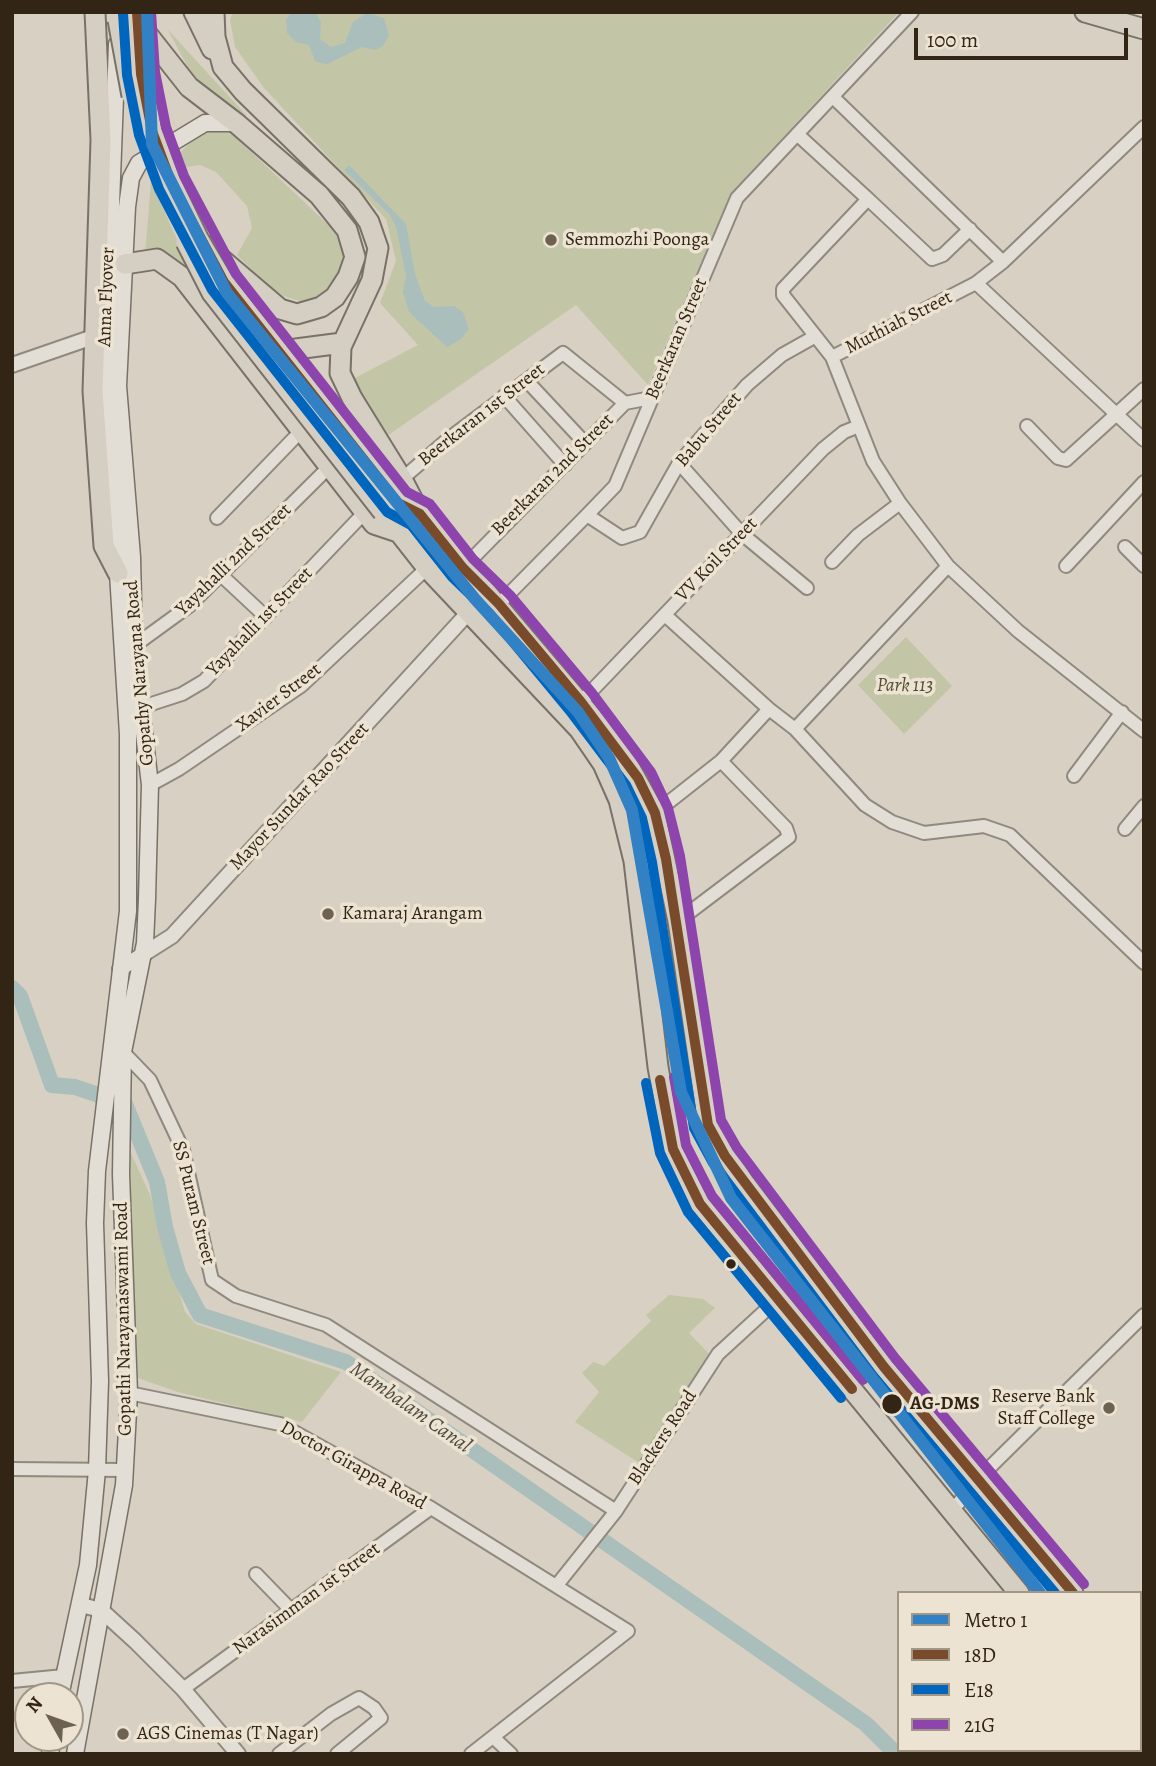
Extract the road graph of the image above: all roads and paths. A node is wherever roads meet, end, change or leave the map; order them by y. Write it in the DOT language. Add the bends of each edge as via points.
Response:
graph roads {
  1 [pos="95,12"];
  2 [pos="137,12"];
  3 [pos="194,12"];
  4 [pos="214,12"];
  5 [pos="912,12"];
  6 [pos="1085,12"];
  7 [pos="119,15"];
  8 [pos="1144,29"];
  9 [pos="223,67"];
  10 [pos="834,97"];
  11 [pos="236,122"];
  12 [pos="1144,127"];
  13 [pos="797,134"];
  14 [pos="868,199"];
  15 [pos="970,229"];
  16 [pos="198,238"];
  17 [pos="1003,262"];
  18 [pos="125,264"];
  19 [pos="976,283"];
  20 [pos="93,337"];
  21 [pos="814,337"];
  22 [pos="342,343"];
  23 [pos="832,357"];
  24 [pos="12,365"];
  25 [pos="253,367"];
  26 [pos="527,381"];
  27 [pos="1144,389"];
  28 [pos="504,396"];
  29 [pos="652,398"];
  30 [pos="625,403"];
  31 [pos="1115,413"];
  32 [pos="859,426"];
  33 [pos="1027,426"];
  34 [pos="301,431"];
  35 [pos="1144,440"];
  36 [pos="585,443"];
  37 [pos="679,463"];
  38 [pos="565,465"];
  39 [pos="329,467"];
  40 [pos="402,479"];
  41 [pos="1144,482"];
  42 [pos="900,503"];
  43 [pos="382,509"];
  44 [pos="420,514"];
  45 [pos="587,515"];
  46 [pos="217,518"];
  47 [pos="742,534"];
  48 [pos="1125,547"];
  49 [pos="832,562"];
  50 [pos="948,566"];
  51 [pos="1066,566"];
  52 [pos="1144,566"];
  53 [pos="427,568"];
  54 [pos="463,568"];
  55 [pos="118,573"];
  56 [pos="221,575"];
  57 [pos="807,588"];
  58 [pos="499,604"];
  59 [pos="468,613"];
  60 [pos="665,615"];
  61 [pos="265,617"];
  62 [pos="134,646"];
  63 [pos="581,702"];
  64 [pos="139,708"];
  65 [pos="769,709"];
  66 [pos="1122,712"];
  67 [pos="795,729"];
  68 [pos="1144,731"];
  69 [pos="722,761"];
  70 [pos="1074,776"];
  71 [pos="150,785"];
  72 [pos="1144,806"];
  73 [pos="655,813"];
  74 [pos="1125,829"];
  75 [pos="678,921"];
  76 [pos="142,956"];
  77 [pos="1141,957"];
  78 [pos="120,969"];
  79 [pos="123,1052"];
  80 [pos="114,1080"];
  81 [pos="778,1299"];
  82 [pos="1144,1315"];
  83 [pos="126,1340"];
  84 [pos="99,1341"];
  85 [pos="129,1393"];
  86 [pos="12,1469"];
  87 [pos="97,1470"];
  88 [pos="124,1470"];
  89 [pos="979,1478"];
  90 [pos="430,1508"];
  91 [pos="616,1511"];
  92 [pos="953,1511"];
  93 [pos="256,1574"];
  94 [pos="557,1586"];
  95 [pos="1017,1591"];
  96 [pos="1071,1591"];
  97 [pos="81,1605"];
  98 [pos="101,1610"];
  99 [pos="291,1610"];
  100 [pos="64,1676"];
  101 [pos="12,1681"];
  102 [pos="63,1682"];
  103 [pos="183,1689"];
  104 [pos="493,1737"];
  105 [pos="75,1754"];
  106 [pos="238,1754"];
  107 [pos="279,1754"];
  108 [pos="337,1754"];
  109 [pos="471,1754"];
  110 [pos="511,1754"];
  1 -- 20 [label="main road" via="101,140"];
  2 -- 16 [label="main road, bridge" via="141,74 152,131"];
  3 -- 9 [label="main road"];
  4 -- 9 [label="main road"];
  5 -- 10 [label="street, Beerkaran Street"];
  6 -- 8 [label="main road"];
  7 -- 11 [label="main road" via="148,36 189,87"];
  7 -- 43 [label="main road, bridge" via="143,137 212,293"];
  7 -- 55 [label="main road, Anna Flyover, bridge" via="105,363"];
  9 -- 22 [label="main road" via="351,197 369,222 378,248 372,280"];
  10 -- 13 [label="street, Beerkaran Street"];
  10 -- 15 [label="street"];
  11 -- 16 [label="main road" via="318,195 347,230 355,257 335,297 297,314 280,309 239,278"];
  11 -- 18 [label="main road, Gopathy Narayana Road" via="205,122 139,163 131,178"];
  12 -- 17 [label="street, Muthiah Street"];
  13 -- 14 [label="street"];
  13 -- 29 [label="street, Beerkaran Street" via="737,198"];
  14 -- 15 [label="street" via="932,259 943,255"];
  14 -- 21 [label="street" via="783,289"];
  15 -- 17 [label="street"];
  16 -- 43 [label="main road, bridge"];
  17 -- 19 [label="street, Muthiah Street"];
  18 -- 25 [label="main road" via="157,259 171,267"];
  18 -- 62 [label="main road, Gopathy Narayana Road" via="118,386"];
  19 -- 23 [label="street, Muthiah Street"];
  19 -- 31 [label="street"];
  20 -- 24 [label="street"];
  20 -- 55 [label="main road" via="104,546"];
  21 -- 23 [label="street"];
  21 -- 37 [label="street, Babu Street" via="782,355 747,385"];
  22 -- 25 [label="main road" via="296,349"];
  22 -- 40 [label="main road" via="340,373"];
  23 -- 32 [label="street, Muthiah Street"];
  25 -- 34 [label="main road"];
  26 -- 28 [label="street, Beerkaran 1st Street"];
  26 -- 30 [label="street, Beerkaran 1st Street" via="563,353"];
  26 -- 36 [label="street"];
  27 -- 31 [label="street"];
  28 -- 38 [label="street"];
  28 -- 40 [label="street, Beerkaran 1st Street"];
  29 -- 30 [label="street, Beerkaran 2nd Street"];
  29 -- 45 [label="street, Beerkaran Street" via="615,486"];
  30 -- 36 [label="street, Beerkaran 2nd Street"];
  31 -- 33 [label="street" via="1066,460 1058,458"];
  31 -- 35 [label="street"];
  32 -- 42 [label="street, Muthiah Street" via="873,461"];
  32 -- 47 [label="street, VV Koil Street" via="823,449"];
  34 -- 39 [label="main road"];
  34 -- 46 [label="street"];
  36 -- 38 [label="street, Beerkaran 2nd Street"];
  37 -- 45 [label="street, Babu Street" via="640,531 622,538"];
  37 -- 47 [label="street"];
  38 -- 54 [label="street, Beerkaran 2nd Street"];
  39 -- 43 [label="main road"];
  39 -- 56 [label="street, Yayahalli 2nd Street"];
  40 -- 44 [label="main road"];
  41 -- 51 [label="street"];
  42 -- 49 [label="street"];
  42 -- 50 [label="street, Muthiah Street"];
  43 -- 44 [label="main road"];
  43 -- 53 [label="main road"];
  43 -- 61 [label="street, Yayahalli 1st Street"];
  44 -- 54 [label="main road"];
  45 -- 58 [label="street"];
  47 -- 57 [label="street"];
  47 -- 60 [label="street, VV Koil Street"];
  48 -- 52 [label="street"];
  50 -- 66 [label="street, Muthiah Street" via="1018,631"];
  50 -- 67 [label="street"];
  53 -- 59 [label="main road"];
  53 -- 71 [label="street, Xavier Street" via="301,686"];
  54 -- 58 [label="main road"];
  55 -- 78 [label="main road" via="128,748 128,911"];
  56 -- 61 [label="street"];
  56 -- 62 [label="street, Yayahalli 2nd Street" via="189,606"];
  58 -- 63 [label="main road"];
  59 -- 76 [label="street, Mayor Sundar Rao Street" via="172,936"];
  59 -- 81 [label="main road" via="579,729 603,764 619,800 634,861 658,1067 673,1149 700,1204"];
  60 -- 63 [label="street, VV Koil Street"];
  60 -- 65 [label="street"];
  61 -- 64 [label="street, Yayahalli 1st Street" via="204,681 182,694"];
  62 -- 64 [label="main road, Gopathy Narayana Road"];
  63 -- 73 [label="main road" via="620,750"];
  64 -- 71 [label="main road, Gopathy Narayana Road"];
  65 -- 67 [label="street"];
  65 -- 69 [label="street"];
  66 -- 68 [label="street, Muthiah Street"];
  66 -- 70 [label="street"];
  67 -- 77 [label="street" via="864,805 892,822 924,833 984,826 1010,835"];
  69 -- 73 [label="street"];
  69 -- 75 [label="street" via="786,828 789,837"];
  71 -- 76 [label="main road, Gopathy Narayana Road"];
  72 -- 74 [label="street"];
  73 -- 75 [label="main road"];
  75 -- 89 [label="main road" via="708,1125 743,1181 884,1367"];
  76 -- 78 [label="street, Mayor Sundar Rao Street"];
  76 -- 79 [label="main road, Gopathy Narayana Road"];
  78 -- 80 [label="main road"];
  79 -- 80 [label="main road, Gopathy Narayana Road"];
  79 -- 91 [label="street, SS Puram Street" via="150,1080 183,1150 212,1280 236,1296 326,1325"];
  80 -- 83 [label="main road, Gopathi Narayanaswami Road"];
  80 -- 84 [label="main road, Gopathi Narayanaswami Road" via="100,1130 97,1171"];
  81 -- 91 [label="street, Blackers Road" via="718,1354"];
  81 -- 92 [label="main road"];
  82 -- 89 [label="street"];
  83 -- 84 [label="main road"];
  83 -- 85 [label="main road, Gopathi Narayanaswami Road"];
  84 -- 87 [label="main road, Gopathi Narayanaswami Road"];
  85 -- 88 [label="main road, Gopathi Narayanaswami Road"];
  85 -- 90 [label="street, Doctor Girappa Road" via="280,1424"];
  86 -- 87 [label="street"];
  87 -- 88 [label="street"];
  87 -- 97 [label="main road, Gopathi Narayanaswami Road"];
  88 -- 98 [label="main road, Gopathi Narayanaswami Road"];
  89 -- 92 [label="street"];
  89 -- 96 [label="main road"];
  90 -- 94 [label="street, Doctor Girappa Road"];
  90 -- 99 [label="street, Narasimman 1st Street"];
  91 -- 94 [label="street, Blackers Road"];
  92 -- 95 [label="main road"];
  93 -- 99 [label="street"];
  94 -- 104 [label="street, Doctor Girappa Road" via="628,1631"];
  97 -- 98 [label="street"];
  97 -- 100 [label="main road, Gopathi Narayanaswami Road"];
  98 -- 103 [label="street"];
  98 -- 105 [label="main road, Gopathi Narayanaswami Road"];
  99 -- 103 [label="street, Narasimman 1st Street"];
  100 -- 101 [label="street"];
  100 -- 102 [label="main road, Gopathi Narayanaswami Road"];
  103 -- 106 [label="street"];
  104 -- 109 [label="street"];
  104 -- 110 [label="street"];
  107 -- 108 [label="street" via="359,1698 381,1718"];
}
